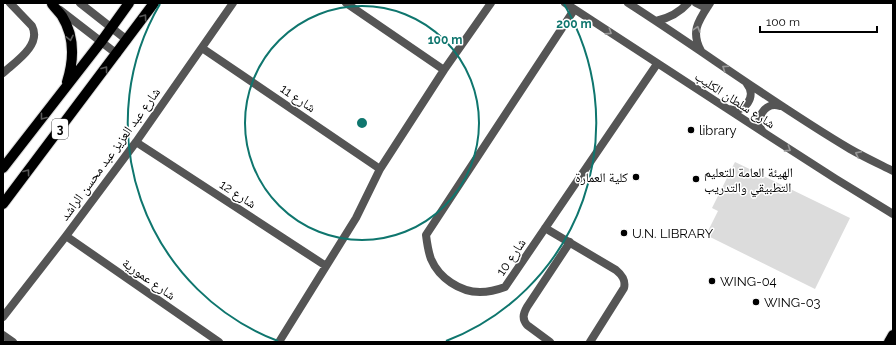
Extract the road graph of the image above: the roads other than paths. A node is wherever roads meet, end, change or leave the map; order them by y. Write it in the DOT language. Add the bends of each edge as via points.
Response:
graph roads {
  1 [pos="10,3"];
  2 [pos="52,3"];
  3 [pos="80,3"];
  4 [pos="129,3"];
  5 [pos="154,3"];
  6 [pos="233,3"];
  7 [pos="346,3"];
  8 [pos="491,3"];
  9 [pos="564,3"];
  10 [pos="628,3"];
  11 [pos="688,3"];
  12 [pos="696,3"];
  13 [pos="709,5"];
  14 [pos="574,10"];
  15 [pos="656,21"];
  16 [pos="111,28"];
  17 [pos="127,40"];
  18 [pos="101,42"];
  19 [pos="202,48"];
  20 [pos="701,52"];
  21 [pos="117,54"];
  22 [pos="657,64"];
  23 [pos="444,70"];
  24 [pos="3,73"];
  25 [pos="745,81"];
  26 [pos="59,96"];
  27 [pos="783,107"];
  28 [pos="727,108"];
  29 [pos="766,134"];
  30 [pos="136,142"];
  31 [pos="3,168"];
  32 [pos="380,169"];
  33 [pos="893,171"];
  34 [pos="3,204"];
  35 [pos="893,214"];
  36 [pos="545,228"];
  37 [pos="66,236"];
  38 [pos="570,242"];
  39 [pos="326,266"];
  40 [pos="3,317"];
  41 [pos="3,335"];
  42 [pos="893,335"];
  43 [pos="13,342"];
  44 [pos="218,342"];
  45 [pos="278,342"];
  46 [pos="550,342"];
  47 [pos="590,342"];
  48 [pos="889,342"];
  1 -- 24 [label="street" via="32,26 35,35 28,51"];
  2 -- 18 [label="street"];
  2 -- 26 [label="main road, one-way" via="69,32 72,49 72,66"];
  3 -- 16 [label="street"];
  4 -- 16 [label="main road, 3"];
  17 -- 5 [label="main road, 3, one-way"];
  6 -- 19 [label="street, شارع عبد العزيز عبد محسن الراشد"];
  7 -- 23 [label="street"];
  8 -- 23 [label="street"];
  9 -- 14 [label="street, شارع سلطان الكليب"];
  10 -- 15 [label="street, شارع سلطان الكليب"];
  11 -- 15 [label="street" via="674,16"];
  12 -- 13 [label="street" via="702,6"];
  20 -- 13 [label="street, one-way" via="695,33"];
  14 -- 22 [label="street, شارع سلطان الكليب, one-way"];
  14 -- 36 [label="street, شارع 10" via="426,235 427,247 437,270 456,286 480,292 493,291 505,287"];
  15 -- 20 [label="street, شارع سلطان الكليب"];
  16 -- 17 [label="street"];
  16 -- 18 [label="main road, 3"];
  17 -- 21 [label="main road, 3"];
  18 -- 21 [label="street"];
  18 -- 26 [label="main road, 3"];
  19 -- 30 [label="street, شارع عبد العزيز عبد محسن الراشد"];
  19 -- 32 [label="street, شارع 11"];
  25 -- 20 [label="street, شارع سلطان الكليب, one-way"];
  34 -- 21 [label="main road, 3, one-way"];
  22 -- 28 [label="street, شارع سلطان الكليب"];
  22 -- 36 [label="street, شارع 10"];
  23 -- 32 [label="street"];
  25 -- 27 [label="street, شارع سلطان الكليب"];
  25 -- 28 [label="street" via="751,91 748,103 739,110"];
  26 -- 31 [label="main road, 3, one-way"];
  27 -- 29 [label="street" via="771,106 762,113 759,124"];
  33 -- 27 [label="street, شارع سلطان الكليب, one-way" via="851,150"];
  28 -- 29 [label="street, شارع سلطان الكليب"];
  29 -- 35 [label="street, شارع سلطان الكليب, one-way"];
  30 -- 37 [label="street, شارع عبد العزيز عبد محسن الراشد"];
  30 -- 39 [label="street, شارع 12"];
  32 -- 39 [label="street" via="356,218"];
  36 -- 38 [label="street"];
  37 -- 40 [label="street, شارع عبد العزيز عبد محسن الراشد"];
  37 -- 44 [label="street, شارع عمورية"];
  38 -- 46 [label="street" via="523,315 527,325"];
  38 -- 47 [label="street" via="616,270 625,284"];
  39 -- 45 [label="street"];
  41 -- 43 [label="street"];
  42 -- 48 [label="main road"];
}
